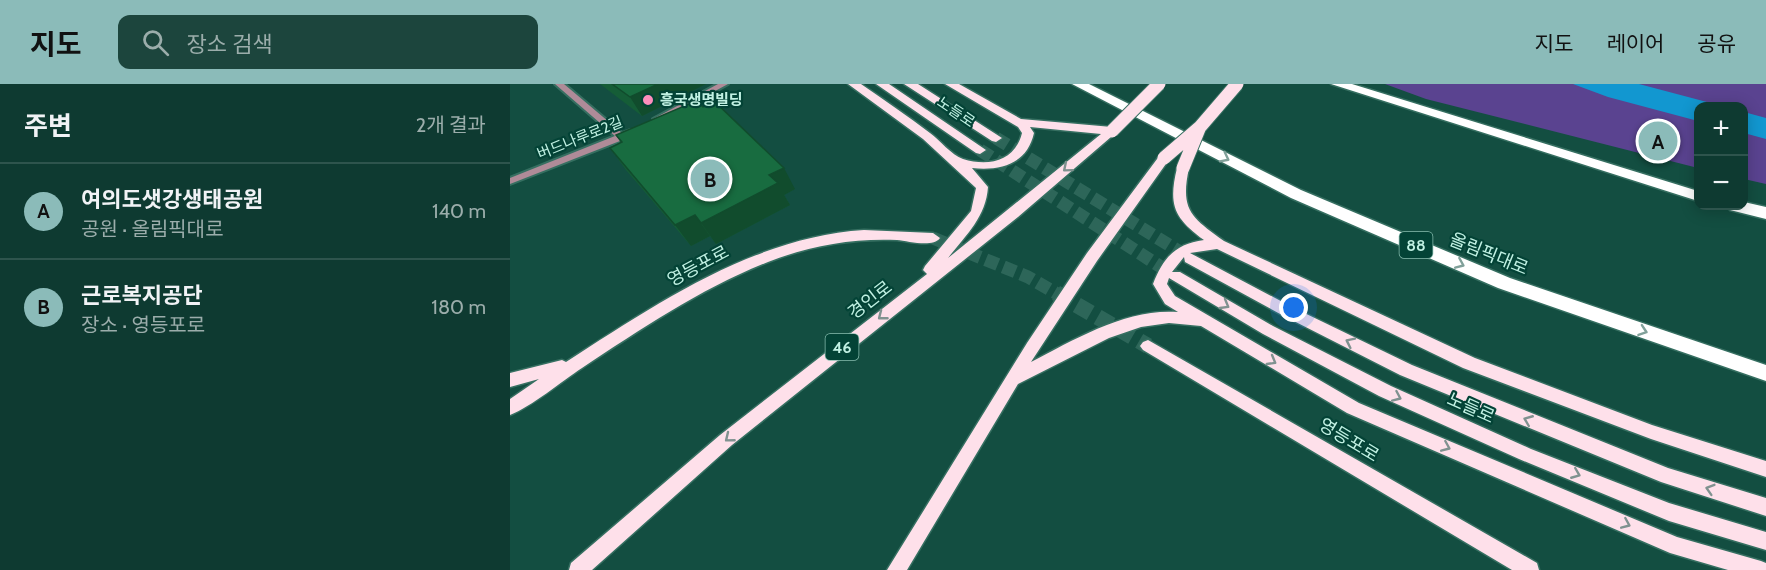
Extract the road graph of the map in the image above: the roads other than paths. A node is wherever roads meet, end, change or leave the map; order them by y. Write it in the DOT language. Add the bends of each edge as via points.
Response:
graph roads {
  1 [pos="559,84"];
  2 [pos="723,84"];
  3 [pos="854,84"];
  4 [pos="882,84"];
  5 [pos="910,84"];
  6 [pos="951,84"];
  7 [pos="1079,84"];
  8 [pos="1159,84"];
  9 [pos="1237,84"];
  10 [pos="1338,84"];
  11 [pos="1007,118"];
  12 [pos="652,121"];
  13 [pos="642,126"];
  14 [pos="1200,127"];
  15 [pos="1112,131"];
  16 [pos="622,137"];
  17 [pos="996,138"];
  18 [pos="980,150"];
  19 [pos="956,161"];
  20 [pos="510,181"];
  21 [pos="1694,195"];
  22 [pos="1748,209"];
  23 [pos="1766,213"];
  24 [pos="933,238"];
  25 [pos="1219,244"];
  26 [pos="1191,258"];
  27 [pos="1175,276"];
  28 [pos="911,293"];
  29 [pos="1203,321"];
  30 [pos="1148,346"];
  31 [pos="571,365"];
  32 [pos="1766,373"];
  33 [pos="1015,378"];
  34 [pos="510,380"];
  35 [pos="510,408"];
  36 [pos="1766,469"];
  37 [pos="1766,507"];
  38 [pos="1766,541"];
  39 [pos="578,570"];
  40 [pos="896,570"];
  41 [pos="1530,570"];
  42 [pos="1761,570"];
  1 -- 16 [label="street"];
  2 -- 12 [label="street"];
  3 -- 19 [label="main road"];
  4 -- 18 [label="main road, 노들로"];
  5 -- 17 [label="main road, 노들로"];
  6 -- 11 [label="main road"];
  7 -- 32 [label="highway, 올림픽대로 / 88, one-way" via="1296,194 1504,283"];
  8 -- 15 [label="main road, 경인로 / 46, bridge"];
  9 -- 14 [label="main road, bridge"];
  10 -- 21 [label="highway"];
  11 -- 15 [label="main road" via="1043,126"];
  11 -- 19 [label="main road" via="1022,124 1028,134 1021,154 991,166"];
  13 -- 16 [label="street, 버드나루로2길"];
  14 -- 25 [label="main road, bridge" via="1177,190 1178,205 1193,224"];
  14 -- 33 [label="main road, bridge" via="1164,158 1092,256"];
  15 -- 28 [label="main road, 경인로 / 46, one-way"];
  16 -- 20 [label="street, 버드나루로2길"];
  19 -- 28 [label="main road" via="982,187 977,213"];
  22 -- 23 [label="highway"];
  24 -- 31 [label="main road, 영등포로" via="895,234 841,237 752,261 718,276"];
  25 -- 29 [label="main road" via="1184,249 1168,262 1160,284 1170,300"];
  25 -- 36 [label="main road" via="1469,363 1651,432"];
  37 -- 26 [label="main road, 노들로, one-way" via="1667,476 1406,370"];
  27 -- 38 [label="main road, 노들로, one-way" via="1385,391 1525,454 1670,512"];
  28 -- 39 [label="main road, 경인로 / 46, one-way" via="726,440"];
  29 -- 33 [label="main road" via="1160,317 1126,326 1071,348"];
  29 -- 42 [label="main road, one-way" via="1353,408 1677,546"];
  30 -- 41 [label="main road, 영등포로"];
  31 -- 34 [label="main road"];
  31 -- 35 [label="main road, 영등포로"];
  33 -- 40 [label="main road"];
}
